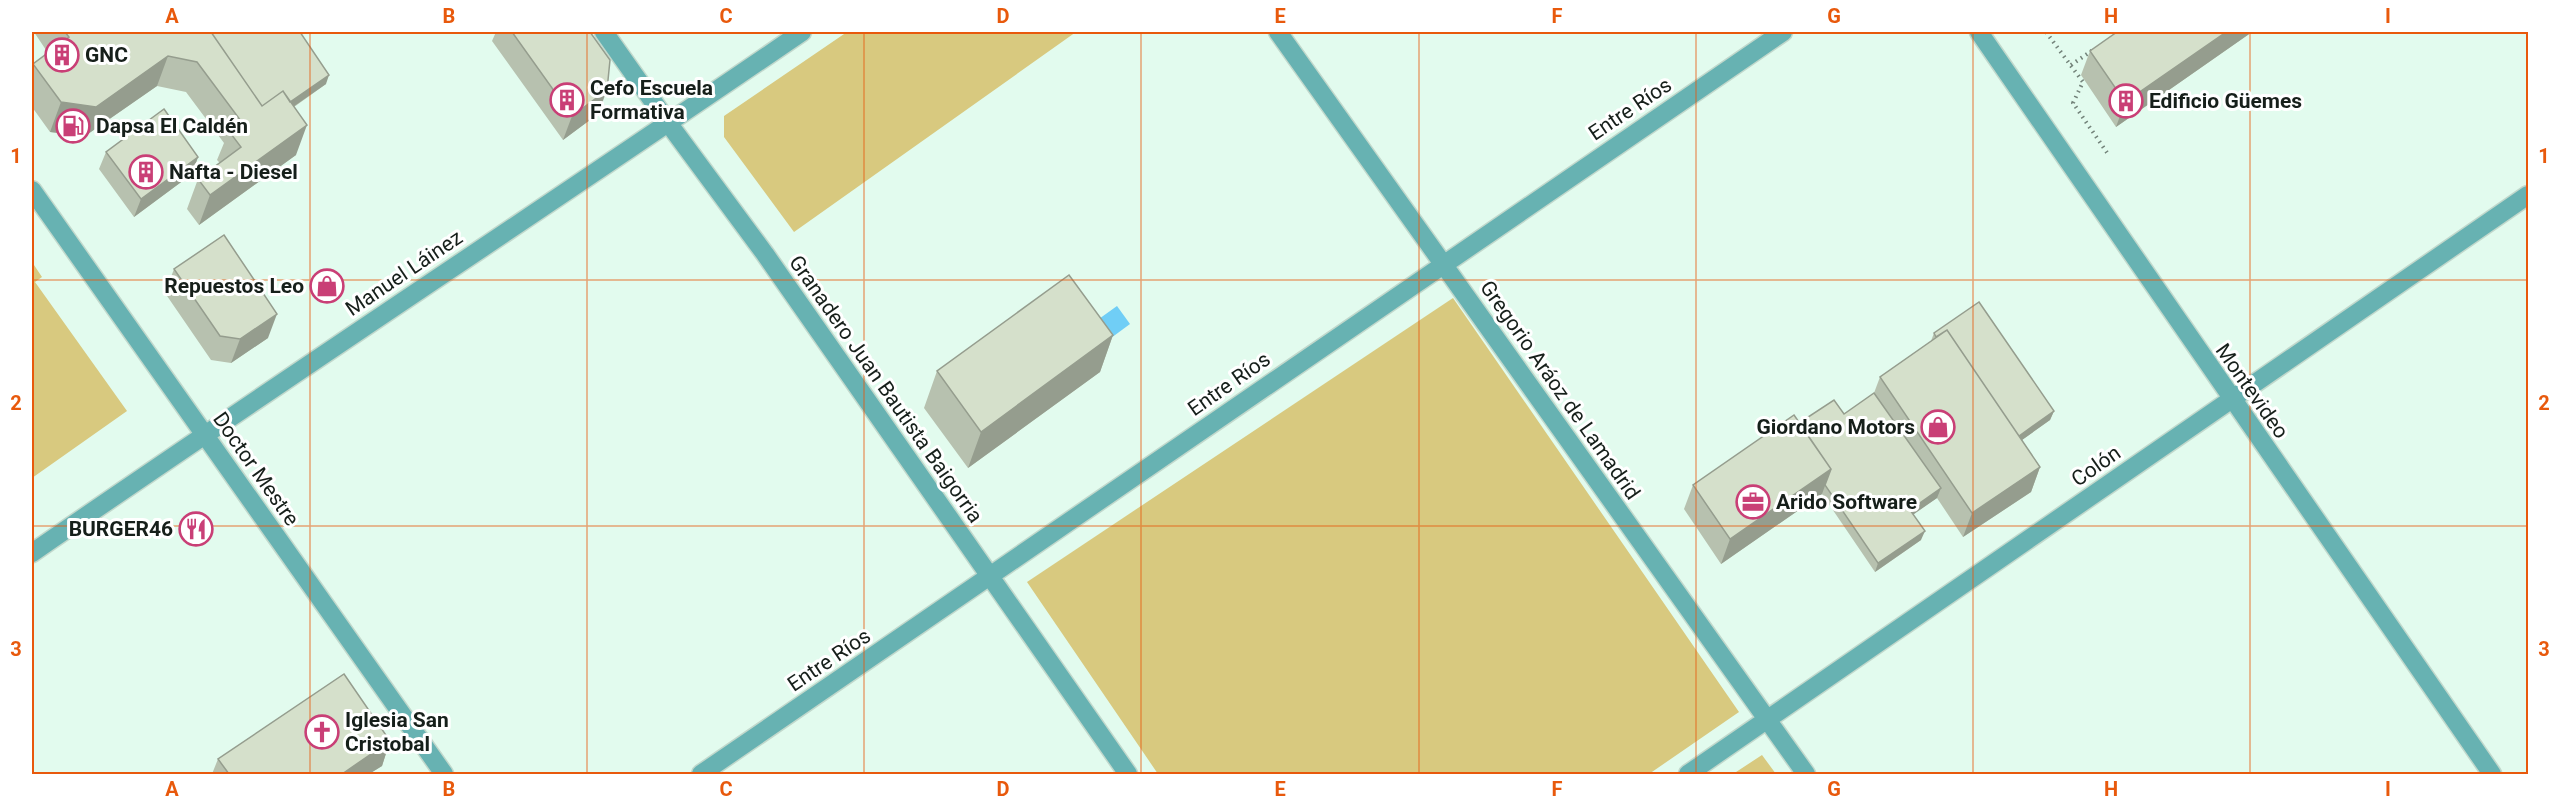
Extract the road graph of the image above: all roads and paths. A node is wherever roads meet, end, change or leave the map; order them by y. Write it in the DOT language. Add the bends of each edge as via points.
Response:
graph roads {
  1 [pos="604,32"];
  2 [pos="802,32"];
  3 [pos="1278,32"];
  4 [pos="1783,32"];
  5 [pos="1979,32"];
  6 [pos="2046,32"];
  7 [pos="2100,45"];
  8 [pos="2071,66"];
  9 [pos="669,124"];
  10 [pos="2108,154"];
  11 [pos="32,190"];
  12 [pos="2529,195"];
  13 [pos="1444,264"];
  14 [pos="2231,400"];
  15 [pos="204,434"];
  16 [pos="32,553"];
  17 [pos="989,577"];
  18 [pos="1767,720"];
  19 [pos="444,774"];
  20 [pos="701,774"];
  21 [pos="1128,774"];
  22 [pos="1688,774"];
  23 [pos="1806,774"];
  24 [pos="2492,774"];
  1 -- 9 [label="street, Granadero Juan Bautista Baigorria"];
  2 -- 9 [label="street, Manuel Láinez"];
  3 -- 13 [label="street, Gregorio Aráoz de Lamadrid"];
  4 -- 13 [label="street, Entre Ríos"];
  5 -- 14 [label="street, Montevideo"];
  6 -- 8 [label="path"];
  7 -- 8 [label="path"];
  8 -- 10 [label="path" via="2083,82 2073,103"];
  9 -- 15 [label="street, Manuel Láinez"];
  9 -- 17 [label="street, Granadero Juan Bautista Baigorria" via="765,254"];
  11 -- 15 [label="street, Doctor Mestre"];
  12 -- 14 [label="street, Colón"];
  13 -- 17 [label="street, Entre Ríos"];
  13 -- 18 [label="street, Gregorio Aráoz de Lamadrid"];
  14 -- 18 [label="street, Colón"];
  14 -- 24 [label="street, Montevideo"];
  15 -- 16 [label="street, Manuel Láinez"];
  15 -- 19 [label="street, Doctor Mestre"];
  17 -- 20 [label="street, Entre Ríos"];
  17 -- 21 [label="street, Granadero Juan Bautista Baigorria"];
  18 -- 22 [label="street, Colón"];
  18 -- 23 [label="street, Gregorio Aráoz de Lamadrid"];
}
